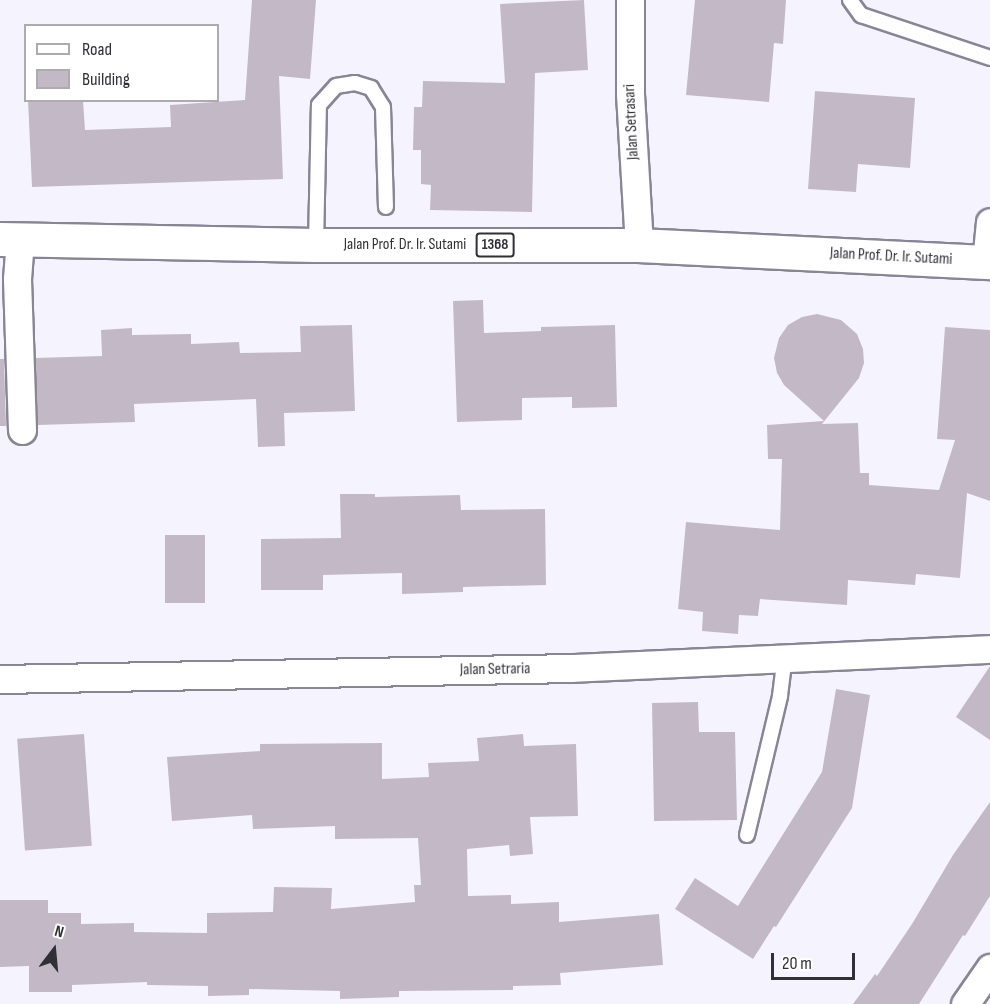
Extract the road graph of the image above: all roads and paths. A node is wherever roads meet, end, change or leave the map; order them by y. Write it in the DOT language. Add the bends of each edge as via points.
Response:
graph roads {
  1 [pos="630,0"];
  2 [pos="850,0"];
  3 [pos="990,58"];
  4 [pos="386,207"];
  5 [pos="990,222"];
  6 [pos="10,239"];
  7 [pos="316,245"];
  8 [pos="639,245"];
  9 [pos="988,262"];
  10 [pos="22,430"];
  11 [pos="990,650"];
  12 [pos="785,657"];
  13 [pos="0,679"];
  14 [pos="747,835"];
  15 [pos="990,968"];
  16 [pos="972,1001"];
  1 -- 8 [label="street, Jalan Setrasari" via="630,94"];
  2 -- 3 [label="lane" via="861,15"];
  4 -- 7 [label="lane" via="382,107 371,88 355,83 336,86 319,105"];
  5 -- 9 [label="street"];
  6 -- 7 [label="main road, Jalan Prof. Dr. Ir. Sutami / 1368"];
  6 -- 10 [label="street" via="17,279"];
  7 -- 8 [label="main road, Jalan Prof. Dr. Ir. Sutami / 1368"];
  8 -- 9 [label="main road, Jalan Prof. Dr. Ir. Sutami / 1368"];
  11 -- 12 [label="street, Jalan Setraria"];
  12 -- 13 [label="street, Jalan Setraria" via="571,668"];
  12 -- 14 [label="lane"];
  15 -- 16 [label="street"];
}
